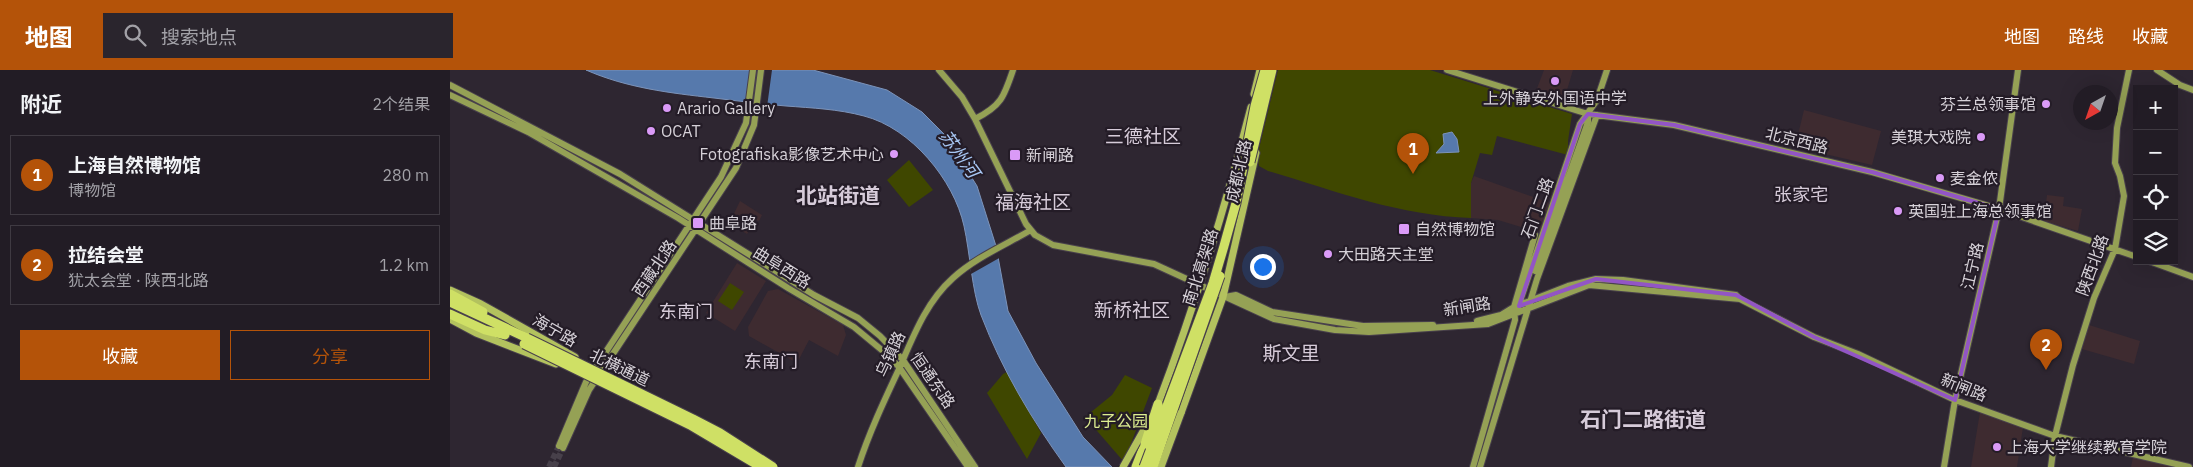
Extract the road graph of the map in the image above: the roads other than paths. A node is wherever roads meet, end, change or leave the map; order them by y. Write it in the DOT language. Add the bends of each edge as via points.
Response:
graph roads {
  1 [pos="754,70"];
  2 [pos="761,70"];
  3 [pos="940,70"];
  4 [pos="1013,70"];
  5 [pos="1260,70"];
  6 [pos="1265,70"];
  7 [pos="1274,70"];
  8 [pos="1447,70"];
  9 [pos="1458,70"];
  10 [pos="1607,70"];
  11 [pos="2018,70"];
  12 [pos="2129,70"];
  13 [pos="2157,70"];
  14 [pos="1468,77"];
  15 [pos="450,85"];
  16 [pos="2193,90"];
  17 [pos="450,95"];
  18 [pos="1588,114"];
  19 [pos="1597,115"];
  20 [pos="975,119"];
  21 [pos="1570,180"];
  22 [pos="1999,209"];
  23 [pos="693,218"];
  24 [pos="701,223"];
  25 [pos="689,225"];
  26 [pos="696,229"];
  27 [pos="1031,230"];
  28 [pos="1535,235"];
  29 [pos="2115,249"];
  30 [pos="2133,256"];
  31 [pos="2160,265"];
  32 [pos="2193,277"];
  33 [pos="1200,287"];
  34 [pos="450,290"];
  35 [pos="450,294"];
  36 [pos="1223,297"];
  37 [pos="450,302"];
  38 [pos="1522,307"];
  39 [pos="450,308"];
  40 [pos="450,314"];
  41 [pos="858,318"];
  42 [pos="450,320"];
  43 [pos="498,324"];
  44 [pos="854,327"];
  45 [pos="505,335"];
  46 [pos="525,341"];
  47 [pos="903,360"];
  48 [pos="900,367"];
  49 [pos="598,371"];
  50 [pos="592,380"];
  51 [pos="1955,400"];
  52 [pos="1158,404"];
  53 [pos="2055,436"];
  54 [pos="561,447"];
  55 [pos="1156,448"];
  56 [pos="755,467"];
  57 [pos="761,467"];
  58 [pos="775,467"];
  59 [pos="858,467"];
  60 [pos="968,467"];
  61 [pos="975,467"];
  62 [pos="1124,467"];
  63 [pos="1136,467"];
  64 [pos="1143,467"];
  65 [pos="1154,467"];
  66 [pos="1161,467"];
  67 [pos="1473,467"];
  68 [pos="1480,467"];
  69 [pos="1944,467"];
  70 [pos="2051,467"];
  71 [pos="2188,467"];
  1 -- 23 [label="main road, 西藏北路" via="746,123 721,177"];
  2 -- 24 [label="main road, 西藏北路" via="754,125 736,168"];
  3 -- 20 [label="main road"];
  4 -- 20 [label="main road" via="1002,100"];
  5 -- 33 [label="main road, 成都北路" via="1235,173"];
  6 -- 55 [label="highway, 南北高架路, bridge" via="1224,246"];
  7 -- 36 [label="main road, 成都北路"];
  7 -- 55 [label="highway, 南北高架路, bridge" via="1217,290"];
  8 -- 14 [label="main road, 北京西路"];
  9 -- 14 [label="main road"];
  10 -- 18 [label="main road, 石门二路" via="1597,100"];
  11 -- 22 [label="main road, 江宁路"];
  12 -- 29 [label="main road, 陕西北路" via="2117,128 2115,163 2124,196"];
  13 -- 16 [label="main road"];
  14 -- 18 [label="main road, 北京西路"];
  15 -- 23 [label="main road" via="620,174"];
  17 -- 25 [label="main road" via="528,132"];
  18 -- 19 [label="main road, 北京西路"];
  18 -- 21 [label="main road, 石门二路"];
  18 -- 38 [label="main road, 石门二路" via="1580,124"];
  19 -- 21 [label="main road, 石门二路"];
  19 -- 22 [label="main road, 北京西路" via="1674,125 1872,172"];
  20 -- 27 [label="main road"];
  21 -- 38 [label="main road, 石门二路"];
  22 -- 29 [label="main road, 北京西路"];
  22 -- 51 [label="main road, 江宁路"];
  23 -- 24 [label="main road"];
  23 -- 25 [label="main road, 西藏北路"];
  24 -- 26 [label="main road, 西藏北路"];
  24 -- 41 [label="main road, 曲阜西路" via="814,295"];
  25 -- 26 [label="main road"];
  25 -- 49 [label="main road, 西藏北路"];
  26 -- 44 [label="main road, 曲阜西路"];
  26 -- 49 [label="main road, 西藏北路"];
  27 -- 33 [label="main road, 新闸路" via="1053,244 1154,264"];
  27 -- 47 [label="main road, 乌镇路" via="968,266 949,282 930,306 905,350"];
  28 -- 38 [label="main road, 石门二路"];
  29 -- 30 [label="main road, 北京西路"];
  29 -- 53 [label="main road, 陕西北路" via="2094,298"];
  31 -- 32 [label="main road"];
  33 -- 36 [label="main road, 新闸路"];
  33 -- 52 [label="main road, 成都北路"];
  34 -- 49 [label="main road, 海宁路"];
  35 -- 43 [label="highway" via="492,317"];
  36 -- 38 [label="main road, 新闸路" via="1274,319 1362,332 1488,324"];
  36 -- 66 [label="main road, 成都北路, bridge"];
  37 -- 43 [label="highway, 北横通道"];
  38 -- 51 [label="main road, 新闸路" via="1589,285 1740,300"];
  38 -- 67 [label="main road, 石门二路" via="1511,333"];
  38 -- 68 [label="main road, 石门二路" via="1518,336"];
  39 -- 45 [label="highway, 北横通道"];
  40 -- 45 [label="highway"];
  41 -- 47 [label="main road, 恒通东路"];
  42 -- 50 [label="main road, 海宁路"];
  43 -- 46 [label="highway, 北横通道"];
  44 -- 48 [label="main road, 恒通东路"];
  45 -- 46 [label="highway, 北横通道"];
  46 -- 57 [label="highway, 北横通道, bridge" via="690,425"];
  46 -- 58 [label="highway, 北横通道, bridge" via="693,419"];
  47 -- 48 [label="main road, 乌镇路"];
  47 -- 61 [label="main road, 恒通东路"];
  48 -- 59 [label="main road, 乌镇路"];
  48 -- 60 [label="main road, 恒通东路"];
  49 -- 50 [label="main road, 西藏北路"];
  49 -- 58 [label="main road, 海宁路" via="695,418"];
  50 -- 54 [label="main road, 西藏北路"];
  50 -- 56 [label="main road, 海宁路" via="684,426"];
  51 -- 53 [label="main road, 新闸路"];
  51 -- 69 [label="main road, 江宁路"];
  52 -- 62 [label="main road, 成都北路, bridge"];
  52 -- 63 [label="highway, bridge"];
  53 -- 70 [label="main road, 陕西北路"];
  53 -- 71 [label="main road, 新闸路"];
  55 -- 64 [label="highway, 南北高架路, bridge"];
  55 -- 65 [label="highway, 南北高架路, bridge"];
}
